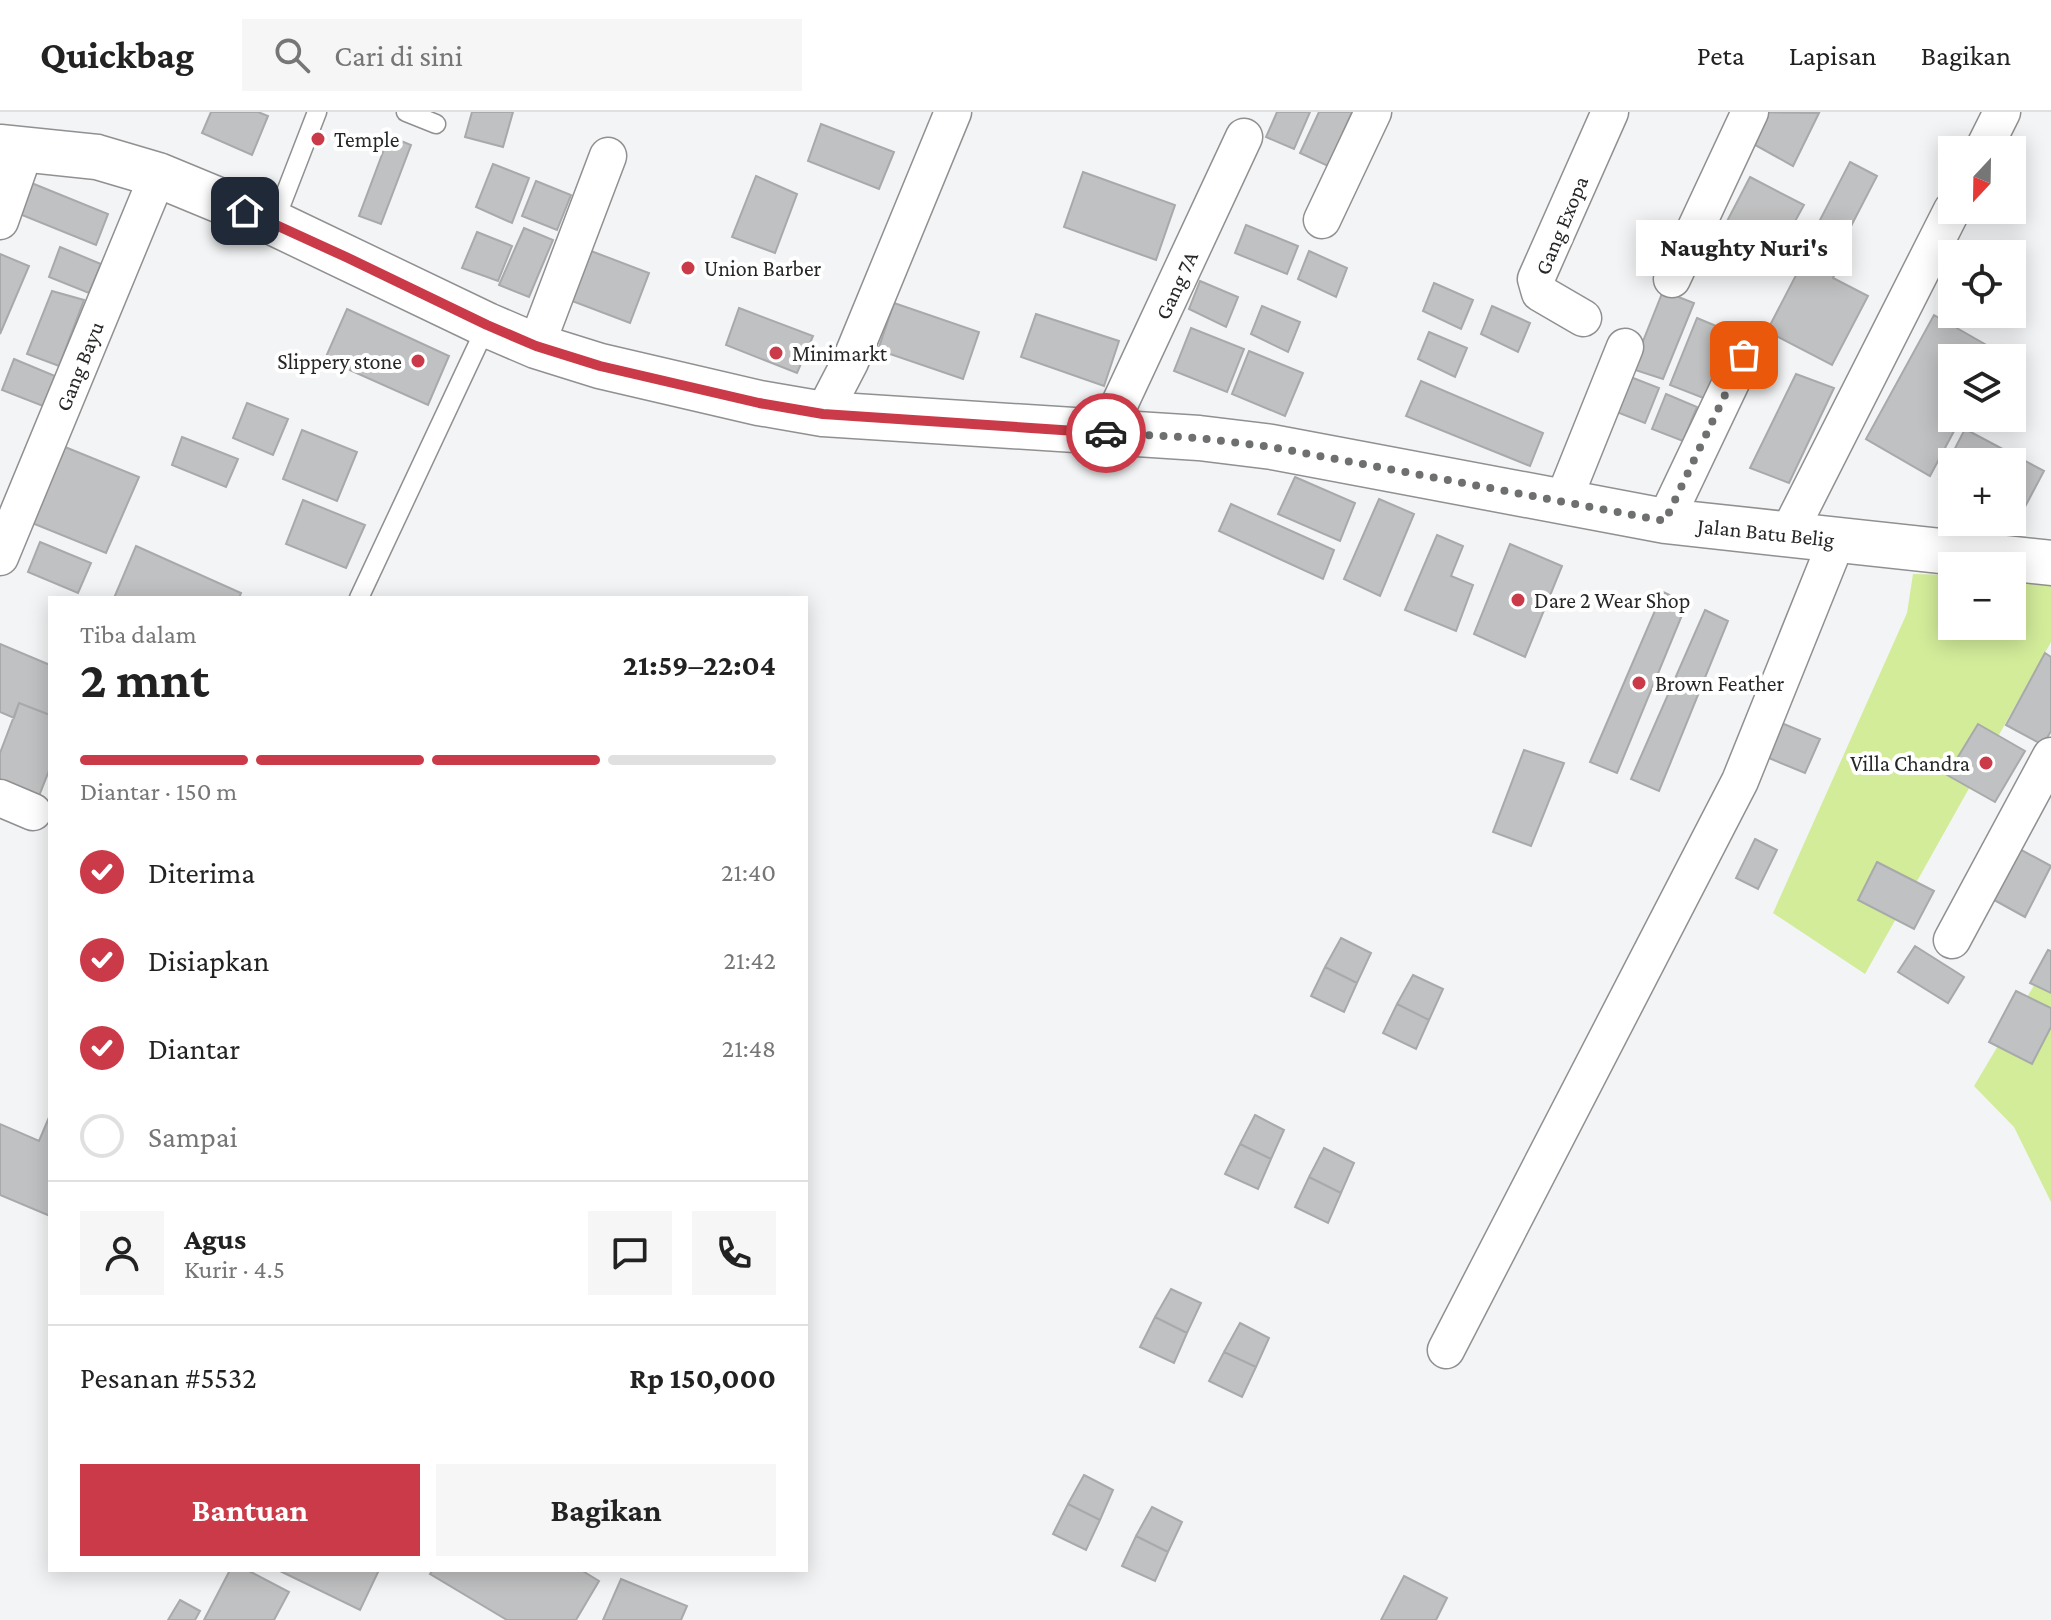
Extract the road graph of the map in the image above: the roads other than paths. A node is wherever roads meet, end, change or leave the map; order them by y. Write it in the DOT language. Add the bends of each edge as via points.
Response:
graph roads {
  1 [pos="317,112"];
  2 [pos="406,112"];
  3 [pos="953,112"];
  4 [pos="1373,112"];
  5 [pos="1610,112"];
  6 [pos="1750,112"];
  7 [pos="2002,112"];
  8 [pos="436,124"];
  9 [pos="1990,136"];
  10 [pos="1244,137"];
  11 [pos="13,149"];
  12 [pos="608,156"];
  13 [pos="158,175"];
  14 [pos="1322,220"];
  15 [pos="0,221"];
  16 [pos="274,223"];
  17 [pos="1945,224"];
  18 [pos="1672,279"];
  19 [pos="1583,318"];
  20 [pos="487,325"];
  21 [pos="536,346"];
  22 [pos="1625,347"];
  23 [pos="1744,355"];
  24 [pos="823,414"];
  25 [pos="1106,433"];
  26 [pos="1563,501"];
  27 [pos="1665,521"];
  28 [pos="1788,534"];
  29 [pos="1837,540"];
  30 [pos="0,557"];
  31 [pos="2051,563"];
  32 [pos="360,596"];
  33 [pos="2051,756"];
  34 [pos="0,798"];
  35 [pos="33,812"];
  36 [pos="1952,940"];
  37 [pos="1446,1350"];
  1 -- 16 [label="lane"];
  2 -- 8 [label="lane"];
  3 -- 24 [label="street" via="850,362"];
  4 -- 14 [label="street"];
  5 -- 19 [label="street, Gang Exopa" via="1536,279 1540,293"];
  6 -- 18 [label="street"];
  7 -- 9 [label="street"];
  10 -- 25 [label="street, Gang 7A"];
  11 -- 13 [label="street, Jalan Batu Belig" via="97,157"];
  11 -- 15 [label="street"];
  12 -- 21 [label="street"];
  13 -- 16 [label="street, Jalan Batu Belig"];
  13 -- 30 [label="street, Gang Bayu"];
  16 -- 20 [label="street, Jalan Batu Belig"];
  17 -- 28 [label="street"];
  20 -- 21 [label="street, Jalan Batu Belig"];
  20 -- 32 [label="lane"];
  21 -- 24 [label="street, Jalan Batu Belig" via="600,366"];
  22 -- 26 [label="street"];
  23 -- 27 [label="street"];
  24 -- 25 [label="street, Jalan Batu Belig"];
  25 -- 26 [label="street, Jalan Batu Belig" via="1272,447"];
  26 -- 27 [label="street, Jalan Batu Belig"];
  27 -- 28 [label="street, Jalan Batu Belig"];
  28 -- 29 [label="street, Jalan Batu Belig"];
  29 -- 31 [label="street, Jalan Batu Belig"];
  29 -- 37 [label="street" via="1740,781"];
  33 -- 36 [label="street"];
  34 -- 35 [label="street"];
}
